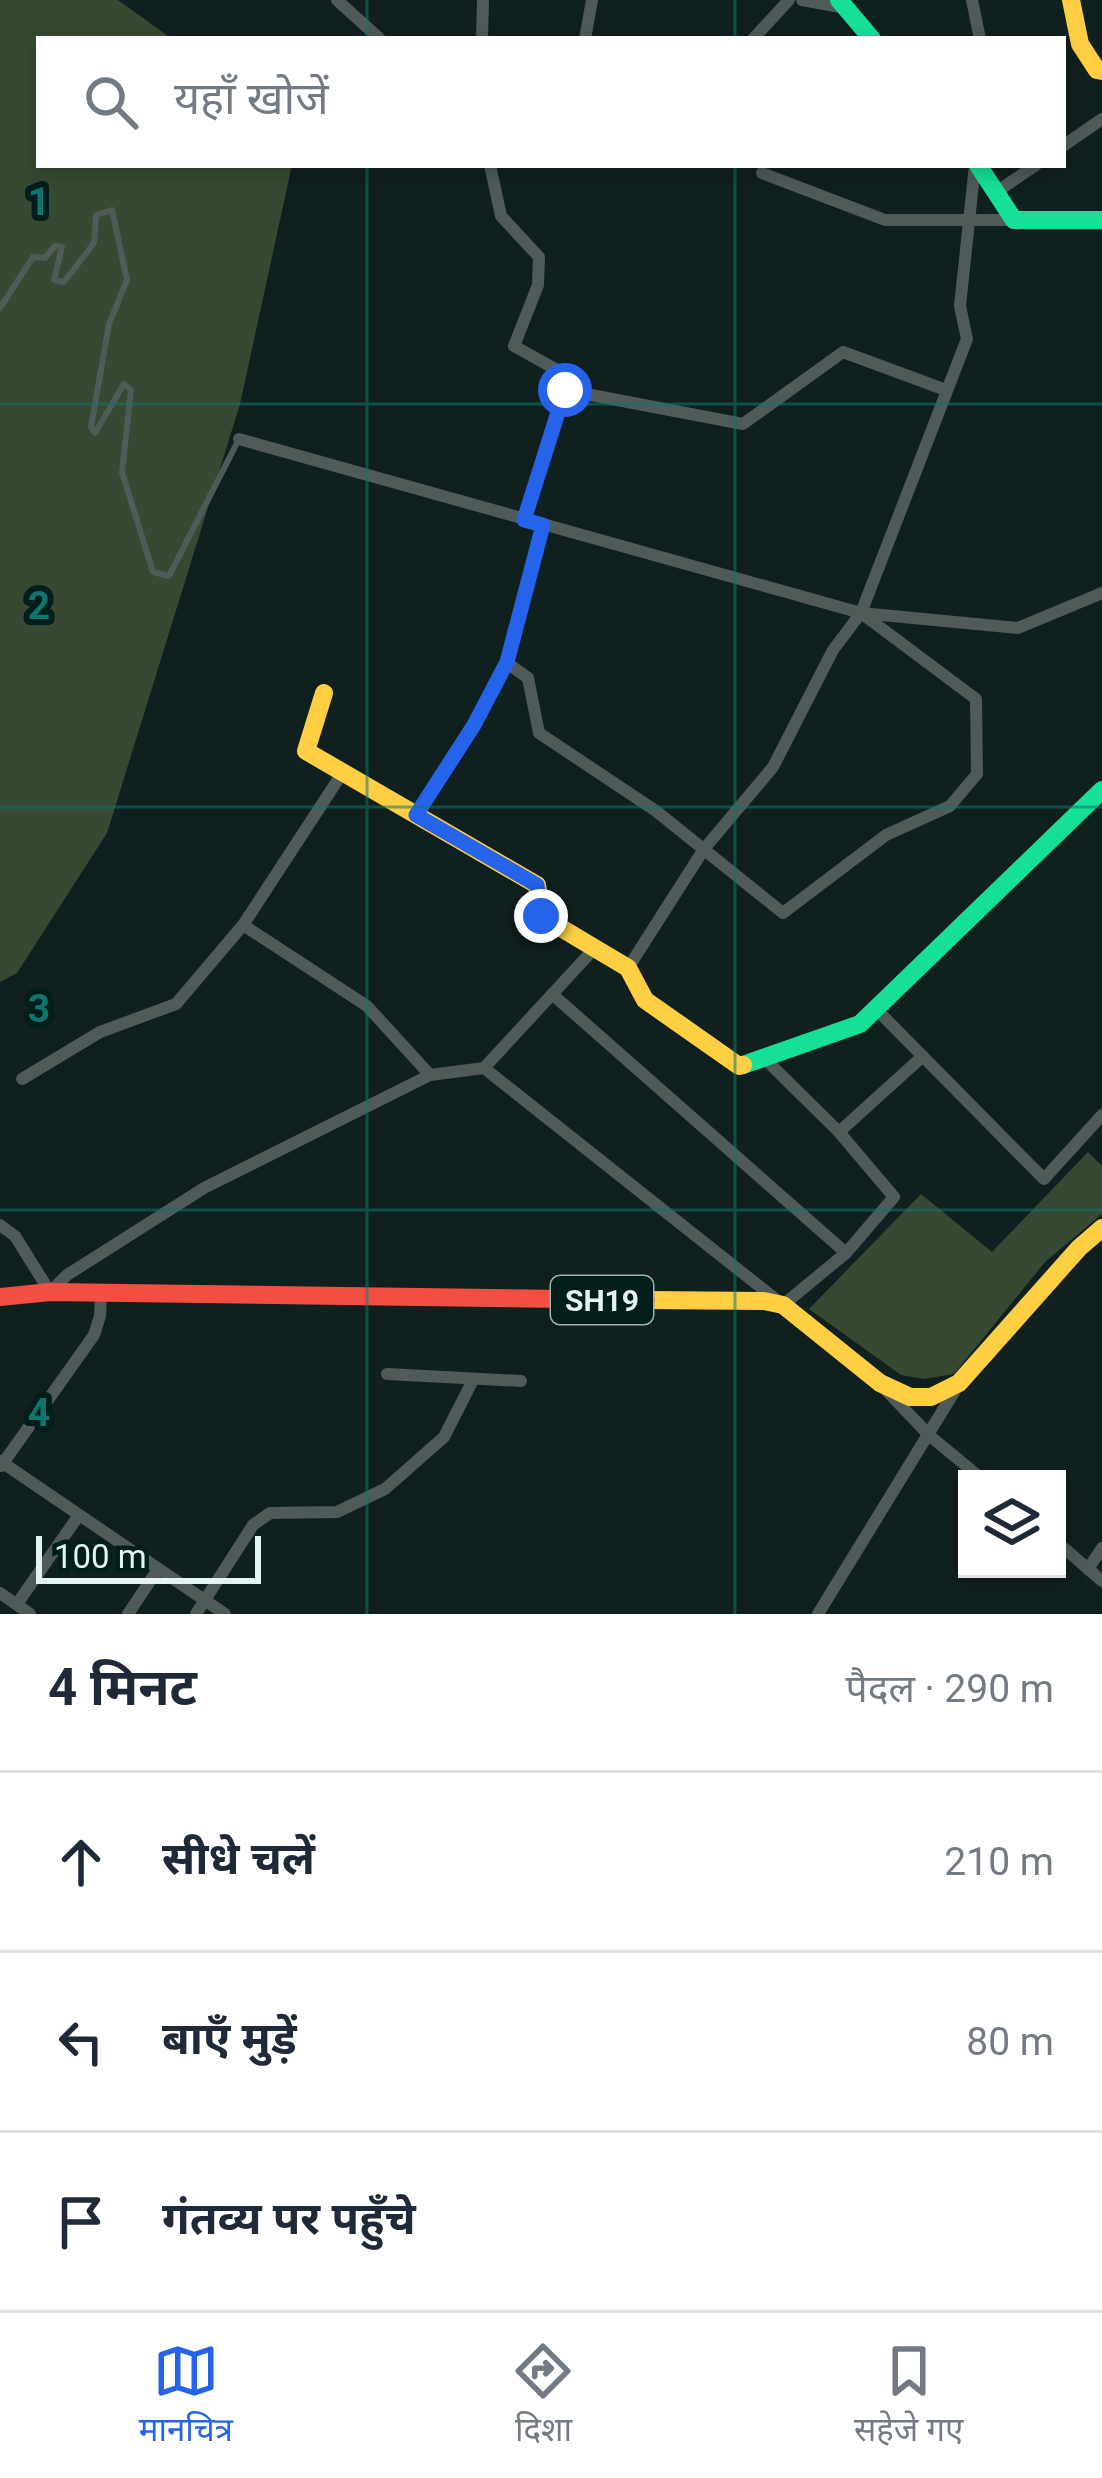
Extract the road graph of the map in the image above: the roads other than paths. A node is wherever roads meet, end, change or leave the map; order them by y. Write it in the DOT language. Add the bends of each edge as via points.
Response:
graph roads {
  1 [pos="337,0"];
  2 [pos="483,0"];
  3 [pos="592,0"];
  4 [pos="790,0"];
  5 [pos="802,0"];
  6 [pos="972,0"];
  7 [pos="1071,0"];
  8 [pos="843,4"];
  9 [pos="377,36"];
  10 [pos="482,36"];
  11 [pos="586,36"];
  12 [pos="756,36"];
  13 [pos="870,36"];
  14 [pos="979,36"];
  15 [pos="1102,71"];
  16 [pos="1102,119"];
  17 [pos="1066,144"];
  18 [pos="491,168"];
  19 [pos="976,168"];
  20 [pos="978,168"];
  21 [pos="1032,168"];
  22 [pos="762,173"];
  23 [pos="996,192"];
  24 [pos="969,220"];
  25 [pos="1014,220"];
  26 [pos="1102,220"];
  27 [pos="0,308"];
  28 [pos="565,390"];
  29 [pos="946,390"];
  30 [pos="239,439"];
  31 [pos="524,520"];
  32 [pos="543,525"];
  33 [pos="1102,593"];
  34 [pos="861,613"];
  35 [pos="507,662"];
  36 [pos="323,693"];
  37 [pos="343,772"];
  38 [pos="1102,790"];
  39 [pos="416,815"];
  40 [pos="704,849"];
  41 [pos="242,925"];
  42 [pos="593,950"];
  43 [pos="628,968"];
  44 [pos="552,994"];
  45 [pos="876,1009"];
  46 [pos="923,1056"];
  47 [pos="764,1058"];
  48 [pos="484,1068"];
  49 [pos="430,1076"];
  50 [pos="22,1079"];
  51 [pos="1102,1115"];
  52 [pos="839,1132"];
  53 [pos="0,1225"];
  54 [pos="1102,1228"];
  55 [pos="846,1253"];
  56 [pos="50,1292"];
  57 [pos="101,1294"];
  58 [pos="0,1297"];
  59 [pos="784,1305"];
  60 [pos="386,1375"];
  61 [pos="473,1380"];
  62 [pos="521,1381"];
  63 [pos="959,1383"];
  64 [pos="880,1384"];
  65 [pos="930,1436"];
  66 [pos="1,1464"];
  67 [pos="971,1470"];
  68 [pos="79,1515"];
  69 [pos="1102,1548"];
  70 [pos="1066,1550"];
  71 [pos="158,1569"];
  72 [pos="1088,1569"];
  73 [pos="1102,1581"];
  74 [pos="0,1593"];
  75 [pos="206,1600"];
  76 [pos="17,1604"];
  77 [pos="30,1614"];
  78 [pos="128,1614"];
  79 [pos="196,1614"];
  80 [pos="225,1614"];
  81 [pos="818,1614"];
  1 -- 9 [label="street"];
  2 -- 10 [label="street"];
  3 -- 11 [label="street"];
  4 -- 12 [label="street"];
  5 -- 8 [label="street"];
  6 -- 14 [label="street"];
  7 -- 15 [label="main road" via="1080,44"];
  8 -- 13 [label="main road"];
  16 -- 17 [label="street"];
  18 -- 28 [label="street" via="501,216 539,256 538,285 514,346 566,376"];
  19 -- 24 [label="street"];
  20 -- 23 [label="main road"];
  21 -- 23 [label="street"];
  22 -- 24 [label="street" via="885,220"];
  23 -- 25 [label="main road"];
  24 -- 25 [label="street"];
  24 -- 29 [label="street" via="960,306 967,339"];
  25 -- 26 [label="main road"];
  27 -- 30 [label="lane" via="33,257 55,246 62,248 55,280 64,282 94,243 96,214 112,210 127,280 109,324 91,427 95,433 124,384 130,390 122,472 153,572 169,576"];
  28 -- 29 [label="street" via="743,424 843,352"];
  28 -- 31 [label="street"];
  29 -- 34 [label="street"];
  30 -- 31 [label="street"];
  31 -- 32 [label="street"];
  32 -- 34 [label="street"];
  32 -- 35 [label="street"];
  33 -- 34 [label="street" via="1018,628"];
  34 -- 40 [label="street" via="832,650 773,766"];
  34 -- 40 [label="street" via="976,699 977,774 950,806 886,835 783,913"];
  35 -- 39 [label="street"];
  35 -- 40 [label="street" via="528,678 539,733"];
  36 -- 37 [label="main road" via="305,751"];
  37 -- 39 [label="main road"];
  37 -- 41 [label="street"];
  38 -- 45 [label="main road"];
  39 -- 42 [label="main road" via="537,885 541,916"];
  40 -- 43 [label="street"];
  41 -- 49 [label="street" via="367,1006"];
  41 -- 50 [label="street" via="176,1004 100,1032"];
  42 -- 43 [label="main road"];
  42 -- 44 [label="street"];
  43 -- 47 [label="main road" via="645,1000 739,1066"];
  44 -- 48 [label="street"];
  44 -- 55 [label="street"];
  45 -- 46 [label="street"];
  45 -- 47 [label="main road" via="860,1024"];
  46 -- 51 [label="street" via="1044,1179"];
  46 -- 52 [label="street"];
  47 -- 52 [label="street"];
  48 -- 49 [label="street"];
  48 -- 59 [label="street"];
  49 -- 56 [label="street" via="204,1188"];
  52 -- 55 [label="street" via="894,1197"];
  53 -- 56 [label="street"];
  54 -- 63 [label="main road"];
  55 -- 59 [label="street"];
  56 -- 57 [label="main road, SH19"];
  56 -- 58 [label="main road, SH19"];
  57 -- 59 [label="main road, SH19"];
  57 -- 66 [label="street" via="94,1335"];
  59 -- 64 [label="main road"];
  60 -- 61 [label="street"];
  61 -- 62 [label="street"];
  61 -- 75 [label="street" via="445,1437 385,1489 337,1512 270,1514 254,1525"];
  63 -- 64 [label="main road" via="931,1397"];
  63 -- 65 [label="street"];
  64 -- 65 [label="street"];
  65 -- 67 [label="street"];
  65 -- 81 [label="street"];
  66 -- 68 [label="street"];
  68 -- 71 [label="street"];
  68 -- 76 [label="street"];
  69 -- 72 [label="street"];
  70 -- 72 [label="street"];
  71 -- 75 [label="street"];
  71 -- 78 [label="street"];
  72 -- 73 [label="street"];
  74 -- 76 [label="street"];
  75 -- 79 [label="street"];
  75 -- 80 [label="street"];
  76 -- 77 [label="street"];
}
